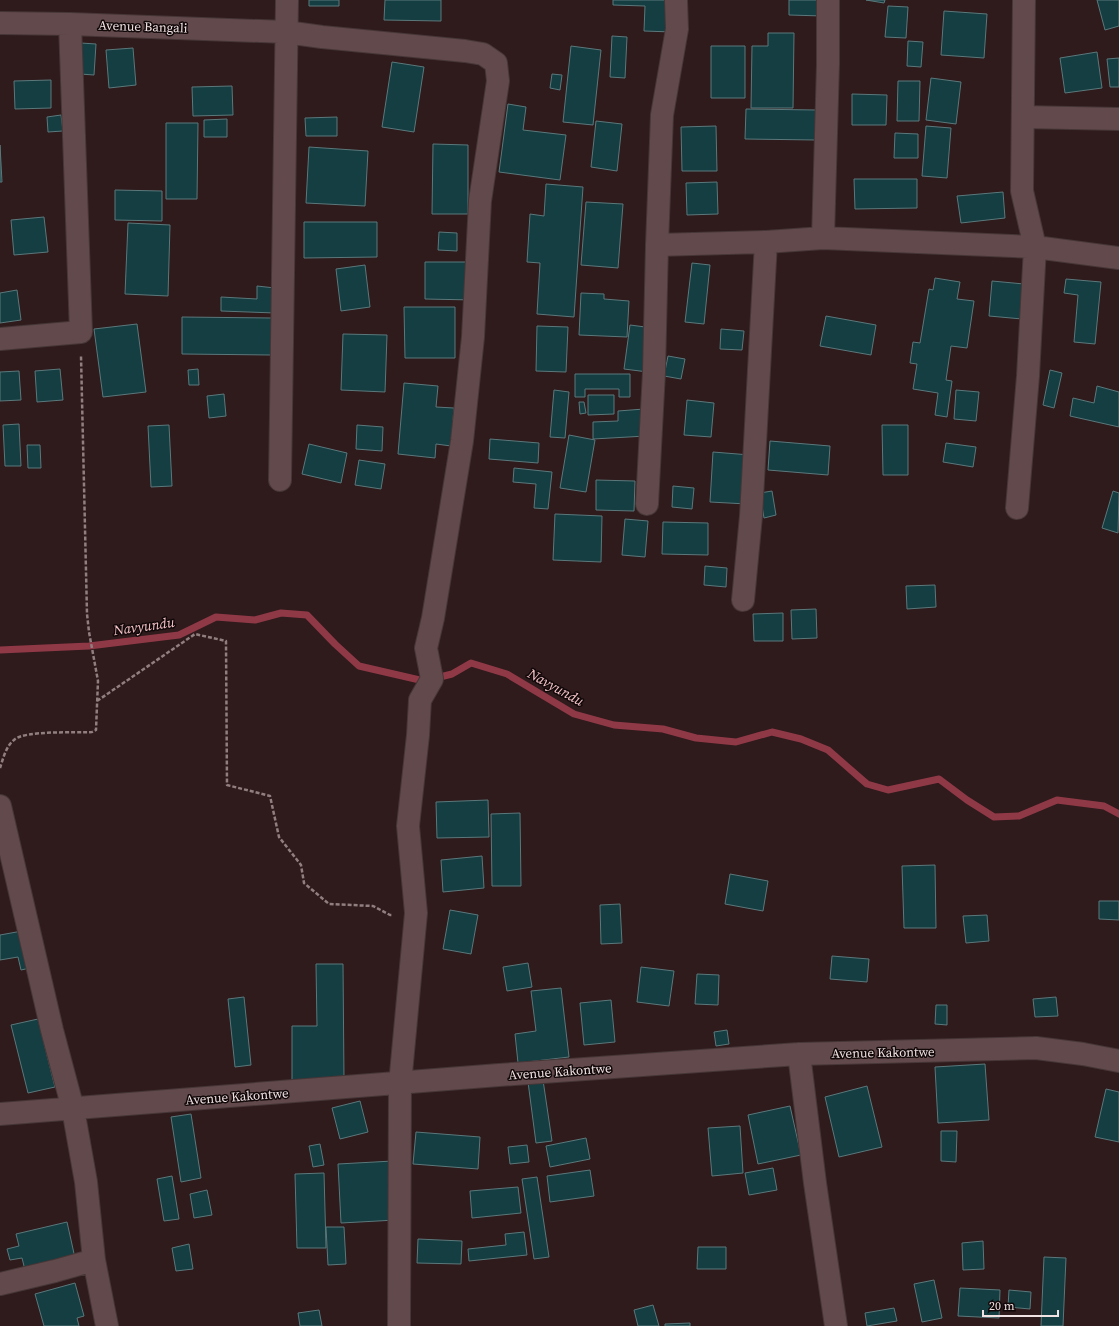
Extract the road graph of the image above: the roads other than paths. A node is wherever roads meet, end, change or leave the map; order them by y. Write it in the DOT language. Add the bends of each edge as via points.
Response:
graph roads {
  1 [pos="287,0"];
  2 [pos="676,0"];
  3 [pos="828,0"];
  4 [pos="1024,0"];
  5 [pos="0,23"];
  6 [pos="70,24"];
  7 [pos="286,32"];
  8 [pos="1023,117"];
  9 [pos="1119,120"];
  10 [pos="823,238"];
  11 [pos="766,242"];
  12 [pos="657,245"];
  13 [pos="1035,247"];
  14 [pos="1119,258"];
  15 [pos="0,339"];
  16 [pos="280,480"];
  17 [pos="647,504"];
  18 [pos="1017,508"];
  19 [pos="743,600"];
  20 [pos="0,806"];
  21 [pos="799,1054"];
  22 [pos="1119,1061"];
  23 [pos="400,1084"];
  24 [pos="73,1108"];
  25 [pos="0,1114"];
  26 [pos="94,1260"];
  27 [pos="0,1284"];
  28 [pos="107,1326"];
  29 [pos="399,1326"];
  30 [pos="836,1326"];
  1 -- 7 [label="street"];
  2 -- 12 [label="street" via="677,29 662,115"];
  3 -- 10 [label="street"];
  4 -- 8 [label="street"];
  5 -- 6 [label="street, Avenue Bangali"];
  6 -- 7 [label="street, Avenue Bangali"];
  6 -- 15 [label="street" via="81,332"];
  7 -- 16 [label="street"];
  7 -- 23 [label="street, Avenue Bangali" via="483,54 496,64 498,81 480,201 473,337 462,441 426,648 432,680 420,700 408,826 416,913"];
  8 -- 9 [label="street"];
  8 -- 13 [label="street" via="1022,191"];
  10 -- 11 [label="street"];
  10 -- 13 [label="street"];
  11 -- 12 [label="street"];
  11 -- 19 [label="street" via="751,516"];
  12 -- 17 [label="street"];
  13 -- 14 [label="street"];
  13 -- 18 [label="street"];
  20 -- 24 [label="street" via="52,1030"];
  21 -- 22 [label="street, Avenue Kakontwe" via="1036,1048"];
  21 -- 23 [label="street, Avenue Kakontwe"];
  21 -- 30 [label="street"];
  23 -- 24 [label="street, Avenue Kakontwe"];
  23 -- 29 [label="street, Avenue Bangali"];
  24 -- 25 [label="street, Avenue Kakontwe"];
  24 -- 26 [label="street" via="86,1182"];
  26 -- 27 [label="street"];
  26 -- 28 [label="street"];
}
